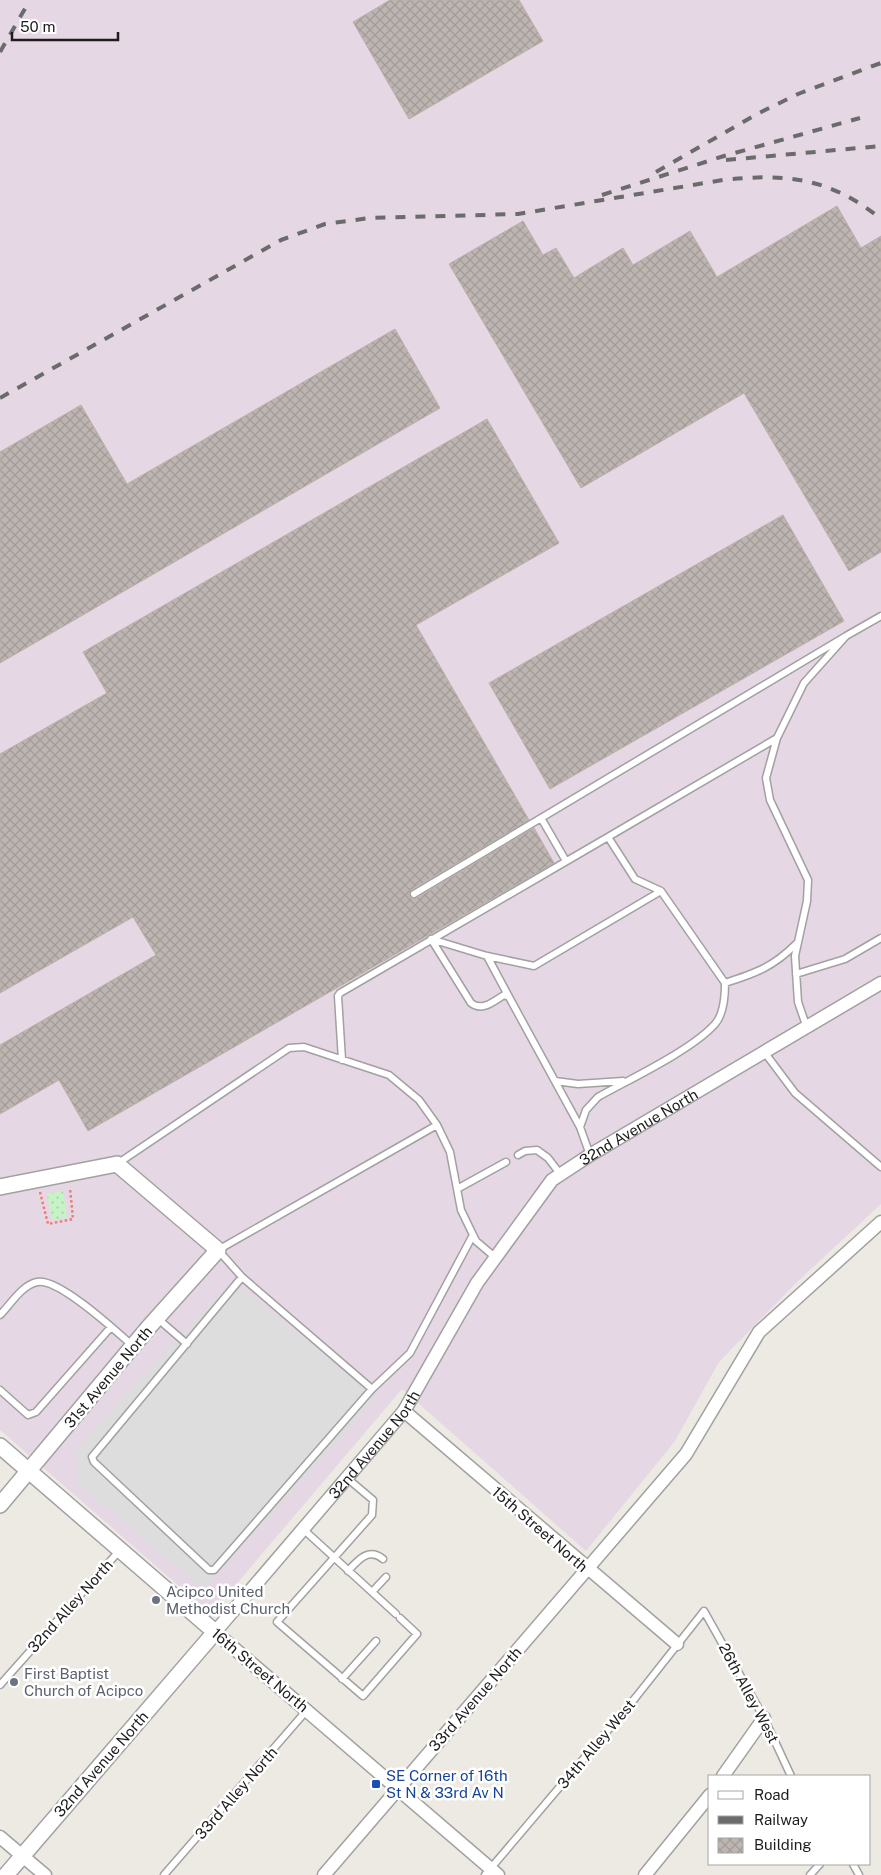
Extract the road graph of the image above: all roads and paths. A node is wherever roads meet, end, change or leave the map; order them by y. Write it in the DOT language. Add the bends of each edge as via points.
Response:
graph roads {
  1 [pos="881,616"];
  2 [pos="846,636"];
  3 [pos="777,738"];
  4 [pos="541,818"];
  5 [pos="608,837"];
  6 [pos="566,861"];
  7 [pos="662,891"];
  8 [pos="414,894"];
  9 [pos="881,938"];
  10 [pos="431,939"];
  11 [pos="797,943"];
  12 [pos="487,956"];
  13 [pos="796,974"];
  14 [pos="725,983"];
  15 [pos="881,984"];
  16 [pos="509,997"];
  17 [pos="807,1028"];
  18 [pos="765,1053"];
  19 [pos="342,1060"];
  20 [pos="555,1081"];
  21 [pos="626,1081"];
  22 [pos="437,1125"];
  23 [pos="580,1127"];
  24 [pos="518,1155"];
  25 [pos="590,1155"];
  26 [pos="506,1162"];
  27 [pos="117,1164"];
  28 [pos="881,1167"];
  29 [pos="561,1175"];
  30 [pos="70,1184"];
  31 [pos="0,1187"];
  32 [pos="457,1189"];
  33 [pos="39,1190"];
  34 [pos="881,1222"];
  35 [pos="474,1235"];
  36 [pos="218,1250"];
  37 [pos="496,1258"];
  38 [pos="242,1277"];
  39 [pos="0,1315"];
  40 [pos="157,1318"];
  41 [pos="111,1327"];
  42 [pos="186,1344"];
  43 [pos="133,1346"];
  44 [pos="372,1388"];
  45 [pos="0,1390"];
  46 [pos="404,1411"];
  47 [pos="0,1446"];
  48 [pos="30,1471"];
  49 [pos="347,1478"];
  50 [pos="0,1505"];
  51 [pos="303,1529"];
  52 [pos="120,1549"];
  53 [pos="335,1558"];
  54 [pos="383,1559"];
  55 [pos="587,1569"];
  56 [pos="348,1571"];
  57 [pos="386,1577"];
  58 [pos="372,1592"];
  59 [pos="704,1611"];
  60 [pos="215,1632"];
  61 [pos="376,1641"];
  62 [pos="677,1644"];
  63 [pos="342,1679"];
  64 [pos="0,1685"];
  65 [pos="307,1710"];
  66 [pos="764,1718"];
  67 [pos="724,1775"];
  68 [pos="791,1775"];
  69 [pos="398,1788"];
  70 [pos="708,1797"];
  71 [pos="0,1837"];
  72 [pos="22,1856"];
  73 [pos="819,1865"];
  74 [pos="491,1873"];
  75 [pos="6,1875"];
  76 [pos="45,1875"];
  77 [pos="164,1875"];
  78 [pos="324,1875"];
  79 [pos="645,1875"];
  80 [pos="810,1875"];
  1 -- 2 [label="lane"];
  2 -- 3 [label="lane" via="804,683"];
  2 -- 4 [label="lane"];
  3 -- 5 [label="lane"];
  3 -- 11 [label="lane" via="766,778 770,800 808,880 807,901"];
  4 -- 6 [label="lane"];
  4 -- 8 [label="lane"];
  5 -- 6 [label="lane"];
  5 -- 7 [label="lane" via="636,879"];
  6 -- 10 [label="lane"];
  7 -- 12 [label="lane" via="534,966"];
  7 -- 14 [label="lane"];
  9 -- 13 [label="lane" via="845,959"];
  10 -- 12 [label="lane"];
  10 -- 16 [label="lane" via="476,1007 504,995"];
  10 -- 19 [label="lane" via="338,994"];
  11 -- 13 [label="lane"];
  11 -- 14 [label="lane" via="779,961 760,972"];
  12 -- 16 [label="lane"];
  13 -- 17 [label="lane" via="798,1002"];
  14 -- 21 [label="lane" via="725,1001 717,1022 696,1040"];
  15 -- 17 [label="street, 32nd Avenue North"];
  16 -- 20 [label="lane"];
  17 -- 18 [label="street, 32nd Avenue North"];
  18 -- 25 [label="street, 32nd Avenue North"];
  18 -- 28 [label="lane" via="795,1094"];
  19 -- 22 [label="lane" via="389,1075 419,1100"];
  19 -- 27 [label="lane" via="304,1047 289,1048"];
  20 -- 21 [label="lane" via="578,1084"];
  20 -- 23 [label="lane"];
  21 -- 23 [label="lane" via="598,1097 586,1110"];
  22 -- 32 [label="lane" via="450,1152"];
  22 -- 36 [label="lane"];
  23 -- 25 [label="lane"];
  24 -- 29 [label="lane" via="537,1150"];
  25 -- 29 [label="street, 32nd Avenue North"];
  26 -- 32 [label="lane"];
  27 -- 31 [label="street"];
  27 -- 36 [label="street"];
  29 -- 37 [label="street, 32nd Avenue North" via="552,1180"];
  30 -- 33 [label="path" via="73,1219 48,1224"];
  32 -- 35 [label="lane" via="461,1210"];
  34 -- 55 [label="street, 33rd Avenue North" via="759,1332 686,1454"];
  35 -- 37 [label="lane" via="476,1241"];
  35 -- 44 [label="lane" via="410,1353"];
  36 -- 38 [label="lane"];
  36 -- 40 [label="street, 31st Avenue North"];
  37 -- 46 [label="street, 32nd Avenue North" via="477,1283"];
  38 -- 42 [label="lane"];
  38 -- 44 [label="lane"];
  39 -- 41 [label="lane" via="27,1286 43,1282 53,1284"];
  40 -- 42 [label="lane"];
  40 -- 43 [label="street, 31st Avenue North"];
  41 -- 43 [label="lane"];
  41 -- 45 [label="lane" via="36,1412 28,1415"];
  42 -- 44 [label="lane" via="92,1459 209,1570 214,1570"];
  43 -- 48 [label="street, 31st Avenue North"];
  46 -- 49 [label="street, 32nd Avenue North"];
  46 -- 55 [label="street, 15th Street North"];
  47 -- 48 [label="street, 16th Street North"];
  48 -- 50 [label="street, 31st Avenue North"];
  48 -- 52 [label="street, 16th Street North"];
  49 -- 51 [label="street, 32nd Avenue North"];
  49 -- 53 [label="lane" via="373,1500 372,1515"];
  51 -- 53 [label="lane"];
  51 -- 60 [label="street, 32nd Avenue North"];
  52 -- 60 [label="street, 16th Street North"];
  52 -- 64 [label="lane, 32nd Alley North"];
  53 -- 56 [label="lane"];
  53 -- 63 [label="lane" via="277,1622"];
  54 -- 56 [label="lane" via="378,1554 368,1554"];
  55 -- 62 [label="street, 15th Street North"];
  55 -- 69 [label="street, 33rd Avenue North"];
  56 -- 58 [label="lane"];
  57 -- 58 [label="lane"];
  58 -- 63 [label="lane" via="417,1634 363,1696"];
  59 -- 62 [label="lane, 34th Alley West"];
  59 -- 66 [label="lane, 26th Alley West"];
  60 -- 65 [label="street, 16th Street North"];
  60 -- 72 [label="street, 32nd Avenue North"];
  61 -- 63 [label="lane"];
  62 -- 74 [label="lane, 34th Alley West"];
  65 -- 69 [label="street, 16th Street North"];
  65 -- 77 [label="lane, 33rd Alley North"];
  66 -- 67 [label="street"];
  66 -- 68 [label="lane, 26th Alley West"];
  69 -- 74 [label="street, 16th Street North"];
  69 -- 78 [label="street, 33rd Avenue North"];
  70 -- 79 [label="street"];
  71 -- 72 [label="street"];
  72 -- 75 [label="street, 32nd Avenue North"];
  72 -- 76 [label="street"];
  73 -- 80 [label="lane"];
}
